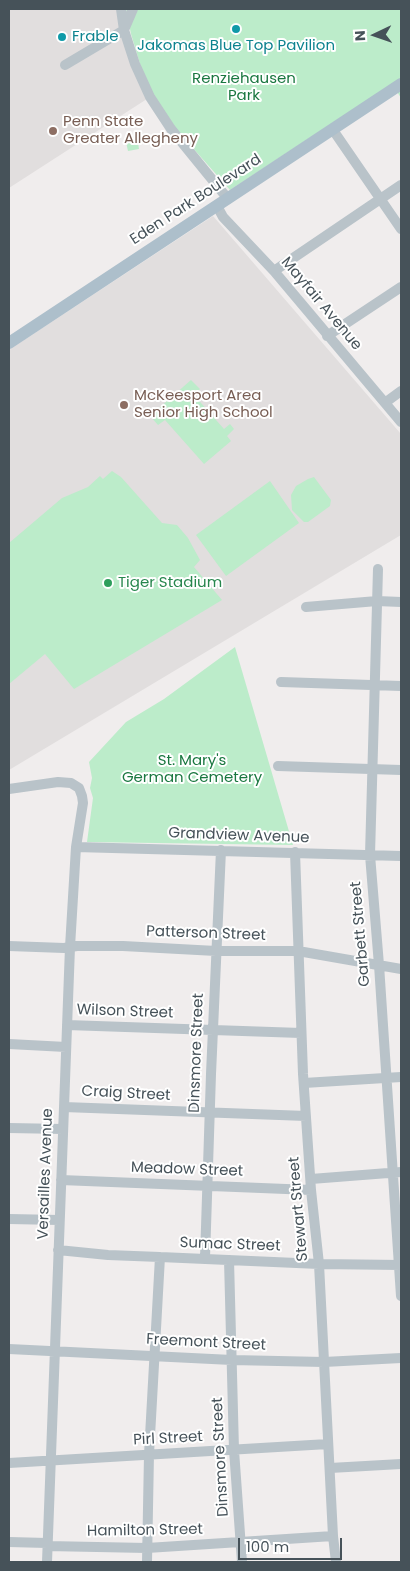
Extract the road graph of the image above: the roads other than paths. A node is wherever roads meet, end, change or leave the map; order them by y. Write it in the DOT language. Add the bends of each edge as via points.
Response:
graph roads {
  1 [pos="122,9"];
  2 [pos="134,9"];
  3 [pos="124,30"];
  4 [pos="65,65"];
  5 [pos="401,84"];
  6 [pos="333,130"];
  7 [pos="401,186"];
  8 [pos="228,199"];
  9 [pos="380,199"];
  10 [pos="217,206"];
  11 [pos="401,229"];
  12 [pos="274,271"];
  13 [pos="401,287"];
  14 [pos="327,336"];
  15 [pos="9,343"];
  16 [pos="401,391"];
  17 [pos="386,402"];
  18 [pos="401,422"];
  19 [pos="378,569"];
  20 [pos="377,601"];
  21 [pos="401,602"];
  22 [pos="306,607"];
  23 [pos="281,682"];
  24 [pos="374,685"];
  25 [pos="401,686"];
  26 [pos="278,766"];
  27 [pos="372,769"];
  28 [pos="401,770"];
  29 [pos="9,788"];
  30 [pos="76,846"];
  31 [pos="222,850"];
  32 [pos="294,852"];
  33 [pos="370,855"];
  34 [pos="401,856"];
  35 [pos="9,946"];
  36 [pos="70,947"];
  37 [pos="216,950"];
  38 [pos="298,951"];
  39 [pos="379,965"];
  40 [pos="401,969"];
  41 [pos="67,1026"];
  42 [pos="213,1031"];
  43 [pos="301,1033"];
  44 [pos="9,1044"];
  45 [pos="66,1047"];
  46 [pos="401,1076"];
  47 [pos="386,1078"];
  48 [pos="304,1083"];
  49 [pos="64,1107"];
  50 [pos="210,1113"];
  51 [pos="306,1116"];
  52 [pos="9,1128"];
  53 [pos="63,1129"];
  54 [pos="397,1172"];
  55 [pos="61,1180"];
  56 [pos="311,1185"];
  57 [pos="208,1186"];
  58 [pos="9,1219"];
  59 [pos="59,1220"];
  60 [pos="58,1250"];
  61 [pos="160,1257"];
  62 [pos="205,1258"];
  63 [pos="229,1260"];
  64 [pos="319,1264"];
  65 [pos="400,1265"];
  66 [pos="401,1296"];
  67 [pos="9,1349"];
  68 [pos="54,1351"];
  69 [pos="154,1355"];
  70 [pos="401,1358"];
  71 [pos="232,1360"];
  72 [pos="324,1362"];
  73 [pos="328,1444"];
  74 [pos="234,1450"];
  75 [pos="149,1454"];
  76 [pos="49,1461"];
  77 [pos="9,1463"];
  78 [pos="401,1464"];
  79 [pos="330,1468"];
  80 [pos="333,1536"];
  81 [pos="9,1542"];
  82 [pos="240,1542"];
  83 [pos="47,1544"];
  84 [pos="147,1548"];
  85 [pos="47,1562"];
  86 [pos="147,1562"];
  87 [pos="242,1562"];
  88 [pos="336,1562"];
  1 -- 3 [label="street"];
  2 -- 3 [label="street"];
  3 -- 4 [label="street"];
  3 -- 8 [label="street" via="150,97 171,129"];
  5 -- 6 [label="main road, Eden Park Boulevard"];
  6 -- 8 [label="main road, Eden Park Boulevard"];
  6 -- 9 [label="street"];
  7 -- 9 [label="street"];
  8 -- 10 [label="main road, Eden Park Boulevard"];
  9 -- 11 [label="street"];
  9 -- 12 [label="street"];
  10 -- 12 [label="street, Mayfair Avenue" via="223,217"];
  10 -- 15 [label="main road, Eden Park Boulevard"];
  12 -- 14 [label="street, Mayfair Avenue"];
  13 -- 14 [label="street"];
  14 -- 17 [label="street, Mayfair Avenue"];
  16 -- 17 [label="street"];
  17 -- 18 [label="street, Mayfair Avenue"];
  19 -- 20 [label="street, Garbett Street"];
  20 -- 21 [label="street"];
  20 -- 22 [label="street"];
  20 -- 24 [label="street, Garbett Street"];
  23 -- 24 [label="street"];
  24 -- 25 [label="street"];
  24 -- 27 [label="street, Garbett Street"];
  26 -- 27 [label="street"];
  27 -- 28 [label="street"];
  27 -- 33 [label="street, Garbett Street"];
  29 -- 30 [label="street, Versailles Avenue" via="58,782 71,783 78,788 83,803"];
  30 -- 31 [label="street, Grandview Avenue"];
  30 -- 36 [label="street, Versailles Avenue"];
  31 -- 32 [label="street, Grandview Avenue"];
  31 -- 37 [label="street, Dinsmore Street"];
  32 -- 33 [label="street, Grandview Avenue"];
  32 -- 38 [label="street, Stewart Street"];
  33 -- 34 [label="street, Grandview Avenue"];
  33 -- 39 [label="street, Garbett Street"];
  35 -- 36 [label="street, Patterson Street"];
  36 -- 37 [label="street, Patterson Street"];
  36 -- 41 [label="street, Versailles Avenue"];
  37 -- 38 [label="street, Patterson Street"];
  37 -- 42 [label="street, Dinsmore Street"];
  38 -- 39 [label="street, Patterson Street"];
  38 -- 43 [label="street, Stewart Street"];
  39 -- 40 [label="street, Patterson Street"];
  39 -- 47 [label="street, Garbett Street"];
  41 -- 42 [label="street, Wilson Street"];
  41 -- 45 [label="street, Versailles Avenue"];
  42 -- 43 [label="street, Wilson Street"];
  42 -- 50 [label="street, Dinsmore Street"];
  43 -- 48 [label="street, Stewart Street"];
  44 -- 45 [label="street"];
  45 -- 49 [label="street, Versailles Avenue"];
  46 -- 47 [label="street"];
  47 -- 48 [label="street"];
  47 -- 54 [label="street, Garbett Street"];
  48 -- 51 [label="street, Stewart Street"];
  49 -- 50 [label="street, Craig Street"];
  49 -- 53 [label="street, Versailles Avenue"];
  50 -- 51 [label="street, Craig Street"];
  50 -- 57 [label="street, Dinsmore Street"];
  51 -- 56 [label="street, Stewart Street"];
  52 -- 53 [label="street"];
  53 -- 55 [label="street, Versailles Avenue"];
  54 -- 56 [label="street, Meadow Street"];
  54 -- 65 [label="street, Garbett Street"];
  55 -- 57 [label="street, Meadow Street"];
  55 -- 59 [label="street, Versailles Avenue"];
  56 -- 57 [label="street, Meadow Street"];
  56 -- 64 [label="street, Stewart Street"];
  57 -- 62 [label="street, Dinsmore Street"];
  58 -- 59 [label="street"];
  59 -- 60 [label="street, Versailles Avenue"];
  60 -- 61 [label="street, Sumac Street"];
  60 -- 68 [label="street, Versailles Avenue"];
  61 -- 62 [label="street, Sumac Street"];
  61 -- 69 [label="street"];
  62 -- 63 [label="street, Sumac Street"];
  63 -- 64 [label="street, Sumac Street"];
  63 -- 71 [label="street, Dinsmore Street"];
  64 -- 65 [label="street, Sumac Street"];
  64 -- 72 [label="street, Stewart Street"];
  65 -- 66 [label="street, Garbett Street"];
  67 -- 68 [label="street, Freemont Street"];
  68 -- 69 [label="street, Freemont Street"];
  68 -- 76 [label="street, Versailles Avenue"];
  69 -- 71 [label="street, Freemont Street"];
  69 -- 75 [label="street"];
  70 -- 72 [label="street, Freemont Street"];
  71 -- 72 [label="street, Freemont Street"];
  71 -- 74 [label="street, Dinsmore Street"];
  72 -- 73 [label="street, Stewart Street"];
  73 -- 74 [label="street, Pirl Street"];
  73 -- 79 [label="street, Stewart Street"];
  74 -- 75 [label="street, Pirl Street"];
  74 -- 82 [label="street, Dinsmore Street"];
  75 -- 76 [label="street, Pirl Street"];
  75 -- 84 [label="street"];
  76 -- 77 [label="street, Pirl Street"];
  76 -- 83 [label="street, Versailles Avenue"];
  78 -- 79 [label="street"];
  79 -- 80 [label="street, Stewart Street"];
  80 -- 82 [label="street, Hamilton Street"];
  80 -- 88 [label="street, Stewart Street"];
  81 -- 83 [label="street, Hamilton Street"];
  82 -- 84 [label="street, Hamilton Street"];
  82 -- 87 [label="street, Dinsmore Street"];
  83 -- 84 [label="street, Hamilton Street"];
  83 -- 85 [label="street, Versailles Avenue"];
  84 -- 86 [label="street"];
}
